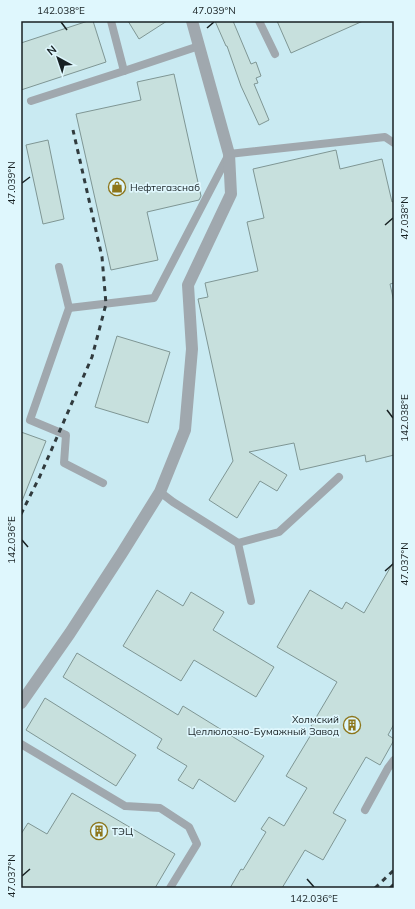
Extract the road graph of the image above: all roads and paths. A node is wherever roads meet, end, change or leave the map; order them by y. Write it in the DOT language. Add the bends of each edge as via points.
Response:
graph roads {
  1 [pos="111,21"];
  2 [pos="192,21"];
  3 [pos="259,21"];
  4 [pos="199,46"];
  5 [pos="275,54"];
  6 [pos="124,71"];
  7 [pos="31,101"];
  8 [pos="394,143"];
  9 [pos="229,154"];
  10 [pos="59,266"];
  11 [pos="69,308"];
  12 [pos="339,477"];
  13 [pos="103,483"];
  14 [pos="160,492"];
  15 [pos="238,543"];
  16 [pos="251,601"];
  17 [pos="21,703"];
  18 [pos="21,744"];
  19 [pos="394,760"];
  20 [pos="365,810"];
  21 [pos="170,888"];
  1 -- 6 [label="lane"];
  2 -- 4 [label="street"];
  3 -- 5 [label="lane"];
  4 -- 6 [label="lane"];
  4 -- 9 [label="street"];
  6 -- 7 [label="lane"];
  8 -- 9 [label="lane" via="385,137"];
  9 -- 11 [label="lane" via="154,298"];
  9 -- 14 [label="street" via="231,194 188,285 192,349 185,430"];
  10 -- 11 [label="lane"];
  11 -- 13 [label="lane" via="30,420 66,436 64,463"];
  12 -- 15 [label="lane" via="280,532"];
  14 -- 15 [label="lane"];
  14 -- 17 [label="street" via="74,627"];
  15 -- 16 [label="lane"];
  18 -- 21 [label="lane" via="125,806 160,808 189,827 197,844"];
  19 -- 20 [label="lane"];
}
